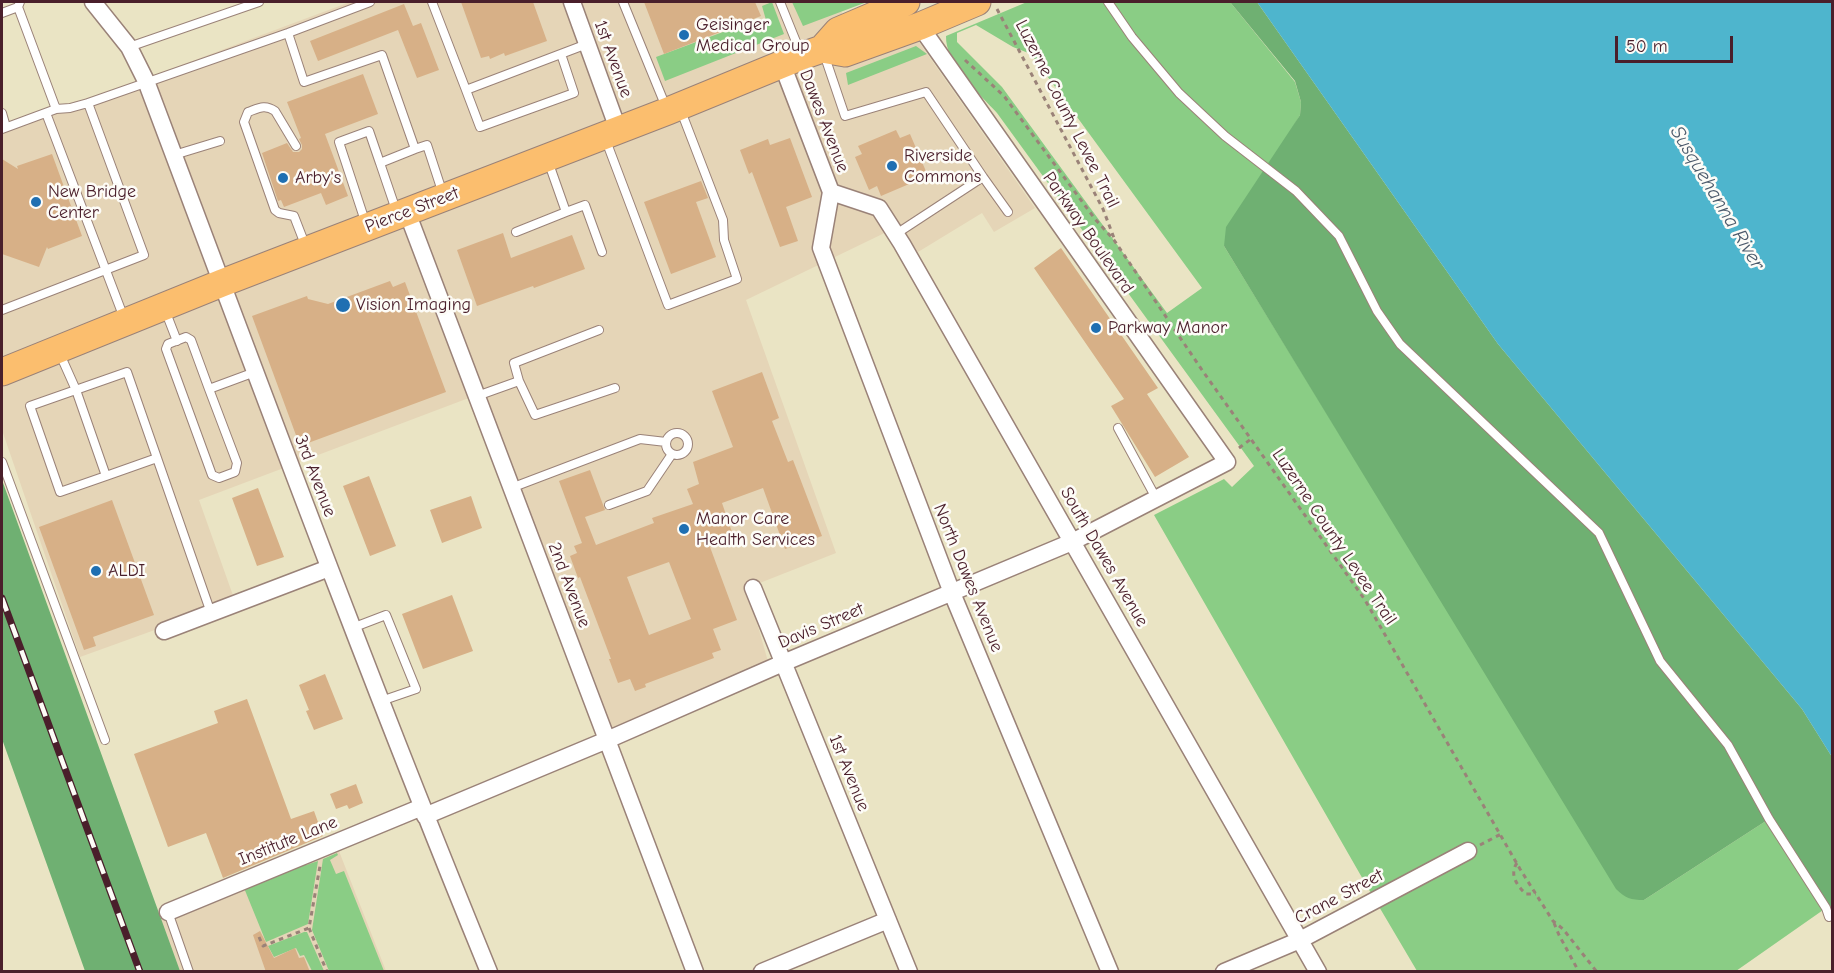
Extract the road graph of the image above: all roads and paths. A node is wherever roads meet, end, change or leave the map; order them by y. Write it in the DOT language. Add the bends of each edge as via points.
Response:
graph roads {
  1 [pos="93,2"];
  2 [pos="259,2"];
  3 [pos="370,2"];
  4 [pos="432,2"];
  5 [pos="572,2"];
  6 [pos="622,2"];
  7 [pos="780,2"];
  8 [pos="906,2"];
  9 [pos="976,2"];
  10 [pos="993,2"];
  11 [pos="1108,2"];
  12 [pos="19,4"];
  13 [pos="2,13"];
  14 [pos="920,26"];
  15 [pos="288,33"];
  16 [pos="587,44"];
  17 [pos="129,47"];
  18 [pos="561,54"];
  19 [pos="802,56"];
  20 [pos="965,60"];
  21 [pos="146,81"];
  22 [pos="466,90"];
  23 [pos="88,103"];
  24 [pos="674,108"];
  25 [pos="56,109"];
  26 [pos="2,113"];
  27 [pos="46,113"];
  28 [pos="4,128"];
  29 [pos="611,132"];
  30 [pos="220,141"];
  31 [pos="296,146"];
  32 [pos="416,149"];
  33 [pos="174,155"];
  34 [pos="546,157"];
  35 [pos="380,163"];
  36 [pos="983,177"];
  37 [pos="831,192"];
  38 [pos="444,198"];
  39 [pos="566,212"];
  40 [pos="1008,212"];
  41 [pos="403,214"];
  42 [pos="367,228"];
  43 [pos="516,232"];
  44 [pos="896,234"];
  45 [pos="1114,240"];
  46 [pos="307,250"];
  47 [pos="602,252"];
  48 [pos="106,271"];
  49 [pos="222,283"];
  50 [pos="164,307"];
  51 [pos="2,310"];
  52 [pos="125,322"];
  53 [pos="599,330"];
  54 [pos="177,341"];
  55 [pos="57,349"];
  56 [pos="2,372"];
  57 [pos="255,372"];
  58 [pos="519,381"];
  59 [pos="615,388"];
  60 [pos="209,389"];
  61 [pos="76,390"];
  62 [pos="477,396"];
  63 [pos="1118,428"];
  64 [pos="1251,439"];
  65 [pos="666,442"];
  66 [pos="1239,448"];
  67 [pos="672,454"];
  68 [pos="156,458"];
  69 [pos="2,462"];
  70 [pos="1227,462"];
  71 [pos="106,476"];
  72 [pos="511,488"];
  73 [pos="1156,498"];
  74 [pos="609,505"];
  75 [pos="1072,542"];
  76 [pos="329,568"];
  77 [pos="753,588"];
  78 [pos="951,592"];
  79 [pos="211,613"];
  80 [pos="352,628"];
  81 [pos="164,631"];
  82 [pos="783,663"];
  83 [pos="381,701"];
  84 [pos="105,740"];
  85 [pos="607,740"];
  86 [pos="423,811"];
  87 [pos="1501,834"];
  88 [pos="1486,842"];
  89 [pos="1468,851"];
  90 [pos="321,858"];
  91 [pos="1517,863"];
  92 [pos="1536,894"];
  93 [pos="168,912"];
  94 [pos="1829,917"];
  95 [pos="888,920"];
  96 [pos="1553,921"];
  97 [pos="309,928"];
  98 [pos="259,937"];
  99 [pos="1300,940"];
  100 [pos="189,972"];
  101 [pos="327,972"];
  102 [pos="489,972"];
  103 [pos="695,972"];
  104 [pos="762,972"];
  105 [pos="909,972"];
  106 [pos="1110,972"];
  107 [pos="1224,972"];
  108 [pos="1318,972"];
  109 [pos="1579,972"];
  110 [pos="1597,972"];
  1 -- 17 [label="street, 3rd Avenue"];
  2 -- 17 [label="lane"];
  3 -- 15 [label="lane"];
  4 -- 22 [label="lane"];
  5 -- 16 [label="street, 1st Avenue"];
  6 -- 24 [label="lane"];
  7 -- 19 [label="lane"];
  8 -- 19 [label="main road, Pierce Street" via="838,31"];
  9 -- 14 [label="main road, Pierce Street"];
  10 -- 45 [label="path, Luzerne County Levee Trail" via="1103,209"];
  11 -- 94 [label="lane" via="1179,93 1225,136 1296,191 1339,236 1377,310 1400,344 1599,533 1660,661 1728,745"];
  12 -- 13 [label="lane"];
  12 -- 25 [label="lane"];
  14 -- 19 [label="main road, Pierce Street" via="845,53"];
  14 -- 70 [label="street, Parkway Boulevard"];
  15 -- 21 [label="lane"];
  15 -- 32 [label="lane" via="304,82 382,55"];
  16 -- 18 [label="lane"];
  16 -- 29 [label="street, 1st Avenue"];
  17 -- 21 [label="street, 3rd Avenue"];
  18 -- 22 [label="lane"];
  18 -- 22 [label="lane" via="574,93 480,127"];
  19 -- 24 [label="main road, Pierce Street"];
  19 -- 36 [label="lane" via="845,116 926,92"];
  19 -- 37 [label="street, Dawes Avenue"];
  20 -- 45 [label="path, Luzerne County Levee Trail" via="1004,96"];
  21 -- 23 [label="lane"];
  21 -- 33 [label="street, 3rd Avenue"];
  23 -- 25 [label="lane"];
  23 -- 48 [label="lane" via="144,255"];
  24 -- 29 [label="main road, Pierce Street"];
  24 -- 29 [label="lane" via="723,220 724,240 737,279 668,305"];
  25 -- 27 [label="lane"];
  26 -- 28 [label="lane"];
  27 -- 28 [label="lane"];
  27 -- 48 [label="lane"];
  29 -- 34 [label="main road, Pierce Street"];
  30 -- 33 [label="lane"];
  31 -- 46 [label="lane" via="275,111 264,106 248,112 244,122 275,210 294,216"];
  32 -- 35 [label="lane"];
  32 -- 38 [label="lane" via="427,145"];
  33 -- 49 [label="street, 3rd Avenue"];
  34 -- 38 [label="main road, Pierce Street"];
  34 -- 39 [label="lane"];
  35 -- 41 [label="lane"];
  35 -- 42 [label="lane" via="369,131 339,142"];
  36 -- 40 [label="lane"];
  36 -- 44 [label="lane"];
  37 -- 44 [label="street, South Dawes Avenue" via="879,208"];
  37 -- 78 [label="street, North Dawes Avenue" via="821,248"];
  38 -- 41 [label="main road, Pierce Street"];
  39 -- 43 [label="lane"];
  39 -- 47 [label="lane" via="585,205"];
  41 -- 42 [label="main road, Pierce Street"];
  41 -- 62 [label="street, 2nd Avenue"];
  42 -- 46 [label="main road, Pierce Street"];
  44 -- 75 [label="street, South Dawes Avenue"];
  45 -- 64 [label="path, Luzerne County Levee Trail"];
  46 -- 49 [label="main road, Pierce Street"];
  48 -- 51 [label="lane"];
  48 -- 52 [label="lane"];
  49 -- 50 [label="main road, Pierce Street"];
  49 -- 57 [label="street, 3rd Avenue"];
  50 -- 52 [label="main road, Pierce Street"];
  50 -- 54 [label="lane"];
  52 -- 55 [label="main road, Pierce Street"];
  53 -- 58 [label="lane" via="514,363"];
  54 -- 60 [label="lane" via="186,337 191,340"];
  54 -- 60 [label="lane" via="166,349 212,475 219,478 235,472 237,463"];
  55 -- 56 [label="main road, Pierce Street"];
  55 -- 61 [label="lane"];
  57 -- 60 [label="lane"];
  57 -- 76 [label="street, 3rd Avenue"];
  58 -- 59 [label="lane" via="535,415"];
  58 -- 62 [label="lane"];
  61 -- 68 [label="lane" via="126,372"];
  61 -- 71 [label="lane"];
  61 -- 71 [label="lane" via="30,406 60,492"];
  62 -- 72 [label="street, 2nd Avenue"];
  63 -- 73 [label="lane"];
  64 -- 66 [label="path"];
  64 -- 87 [label="path, Luzerne County Levee Trail" via="1365,600"];
  65 -- 67 [label="lane"];
  65 -- 67 [label="lane" via="674,433 687,439 684,452"];
  65 -- 72 [label="lane" via="640,439"];
  67 -- 74 [label="lane" via="647,490"];
  68 -- 71 [label="lane"];
  68 -- 79 [label="lane"];
  69 -- 84 [label="lane"];
  70 -- 73 [label="street, Davis Street"];
  72 -- 85 [label="street, 2nd Avenue"];
  73 -- 75 [label="street, Davis Street"];
  75 -- 78 [label="street, Davis Street"];
  75 -- 99 [label="street, South Dawes Avenue"];
  76 -- 79 [label="street"];
  76 -- 80 [label="street, 3rd Avenue"];
  77 -- 82 [label="street, 1st Avenue"];
  78 -- 82 [label="street, Davis Street"];
  78 -- 106 [label="street, North Dawes Avenue"];
  79 -- 81 [label="street"];
  80 -- 83 [label="street, 3rd Avenue"];
  80 -- 83 [label="lane" via="386,615 416,689"];
  82 -- 85 [label="street, Davis Street"];
  82 -- 95 [label="street, 1st Avenue"];
  83 -- 86 [label="street, 3rd Avenue"];
  85 -- 86 [label="street, Davis Street"];
  85 -- 103 [label="street, 2nd Avenue"];
  86 -- 93 [label="street, Institute Lane"];
  86 -- 102 [label="street, 3rd Avenue"];
  87 -- 88 [label="path"];
  87 -- 91 [label="path, Luzerne County Levee Trail"];
  89 -- 99 [label="street, Crane Street"];
  90 -- 97 [label="path"];
  91 -- 92 [label="path, Luzerne County Levee Trail"];
  91 -- 92 [label="path" via="1515,880 1526,894"];
  92 -- 96 [label="path, Luzerne County Levee Trail"];
  93 -- 100 [label="lane"];
  95 -- 104 [label="street"];
  95 -- 105 [label="street, 1st Avenue"];
  96 -- 109 [label="path, Luzerne County Levee Trail"];
  96 -- 110 [label="path, Luzerne County Levee Trail"];
  97 -- 98 [label="path" via="263,948"];
  97 -- 101 [label="path"];
  99 -- 107 [label="street, Crane Street"];
  99 -- 108 [label="street, South Dawes Avenue"];
}
